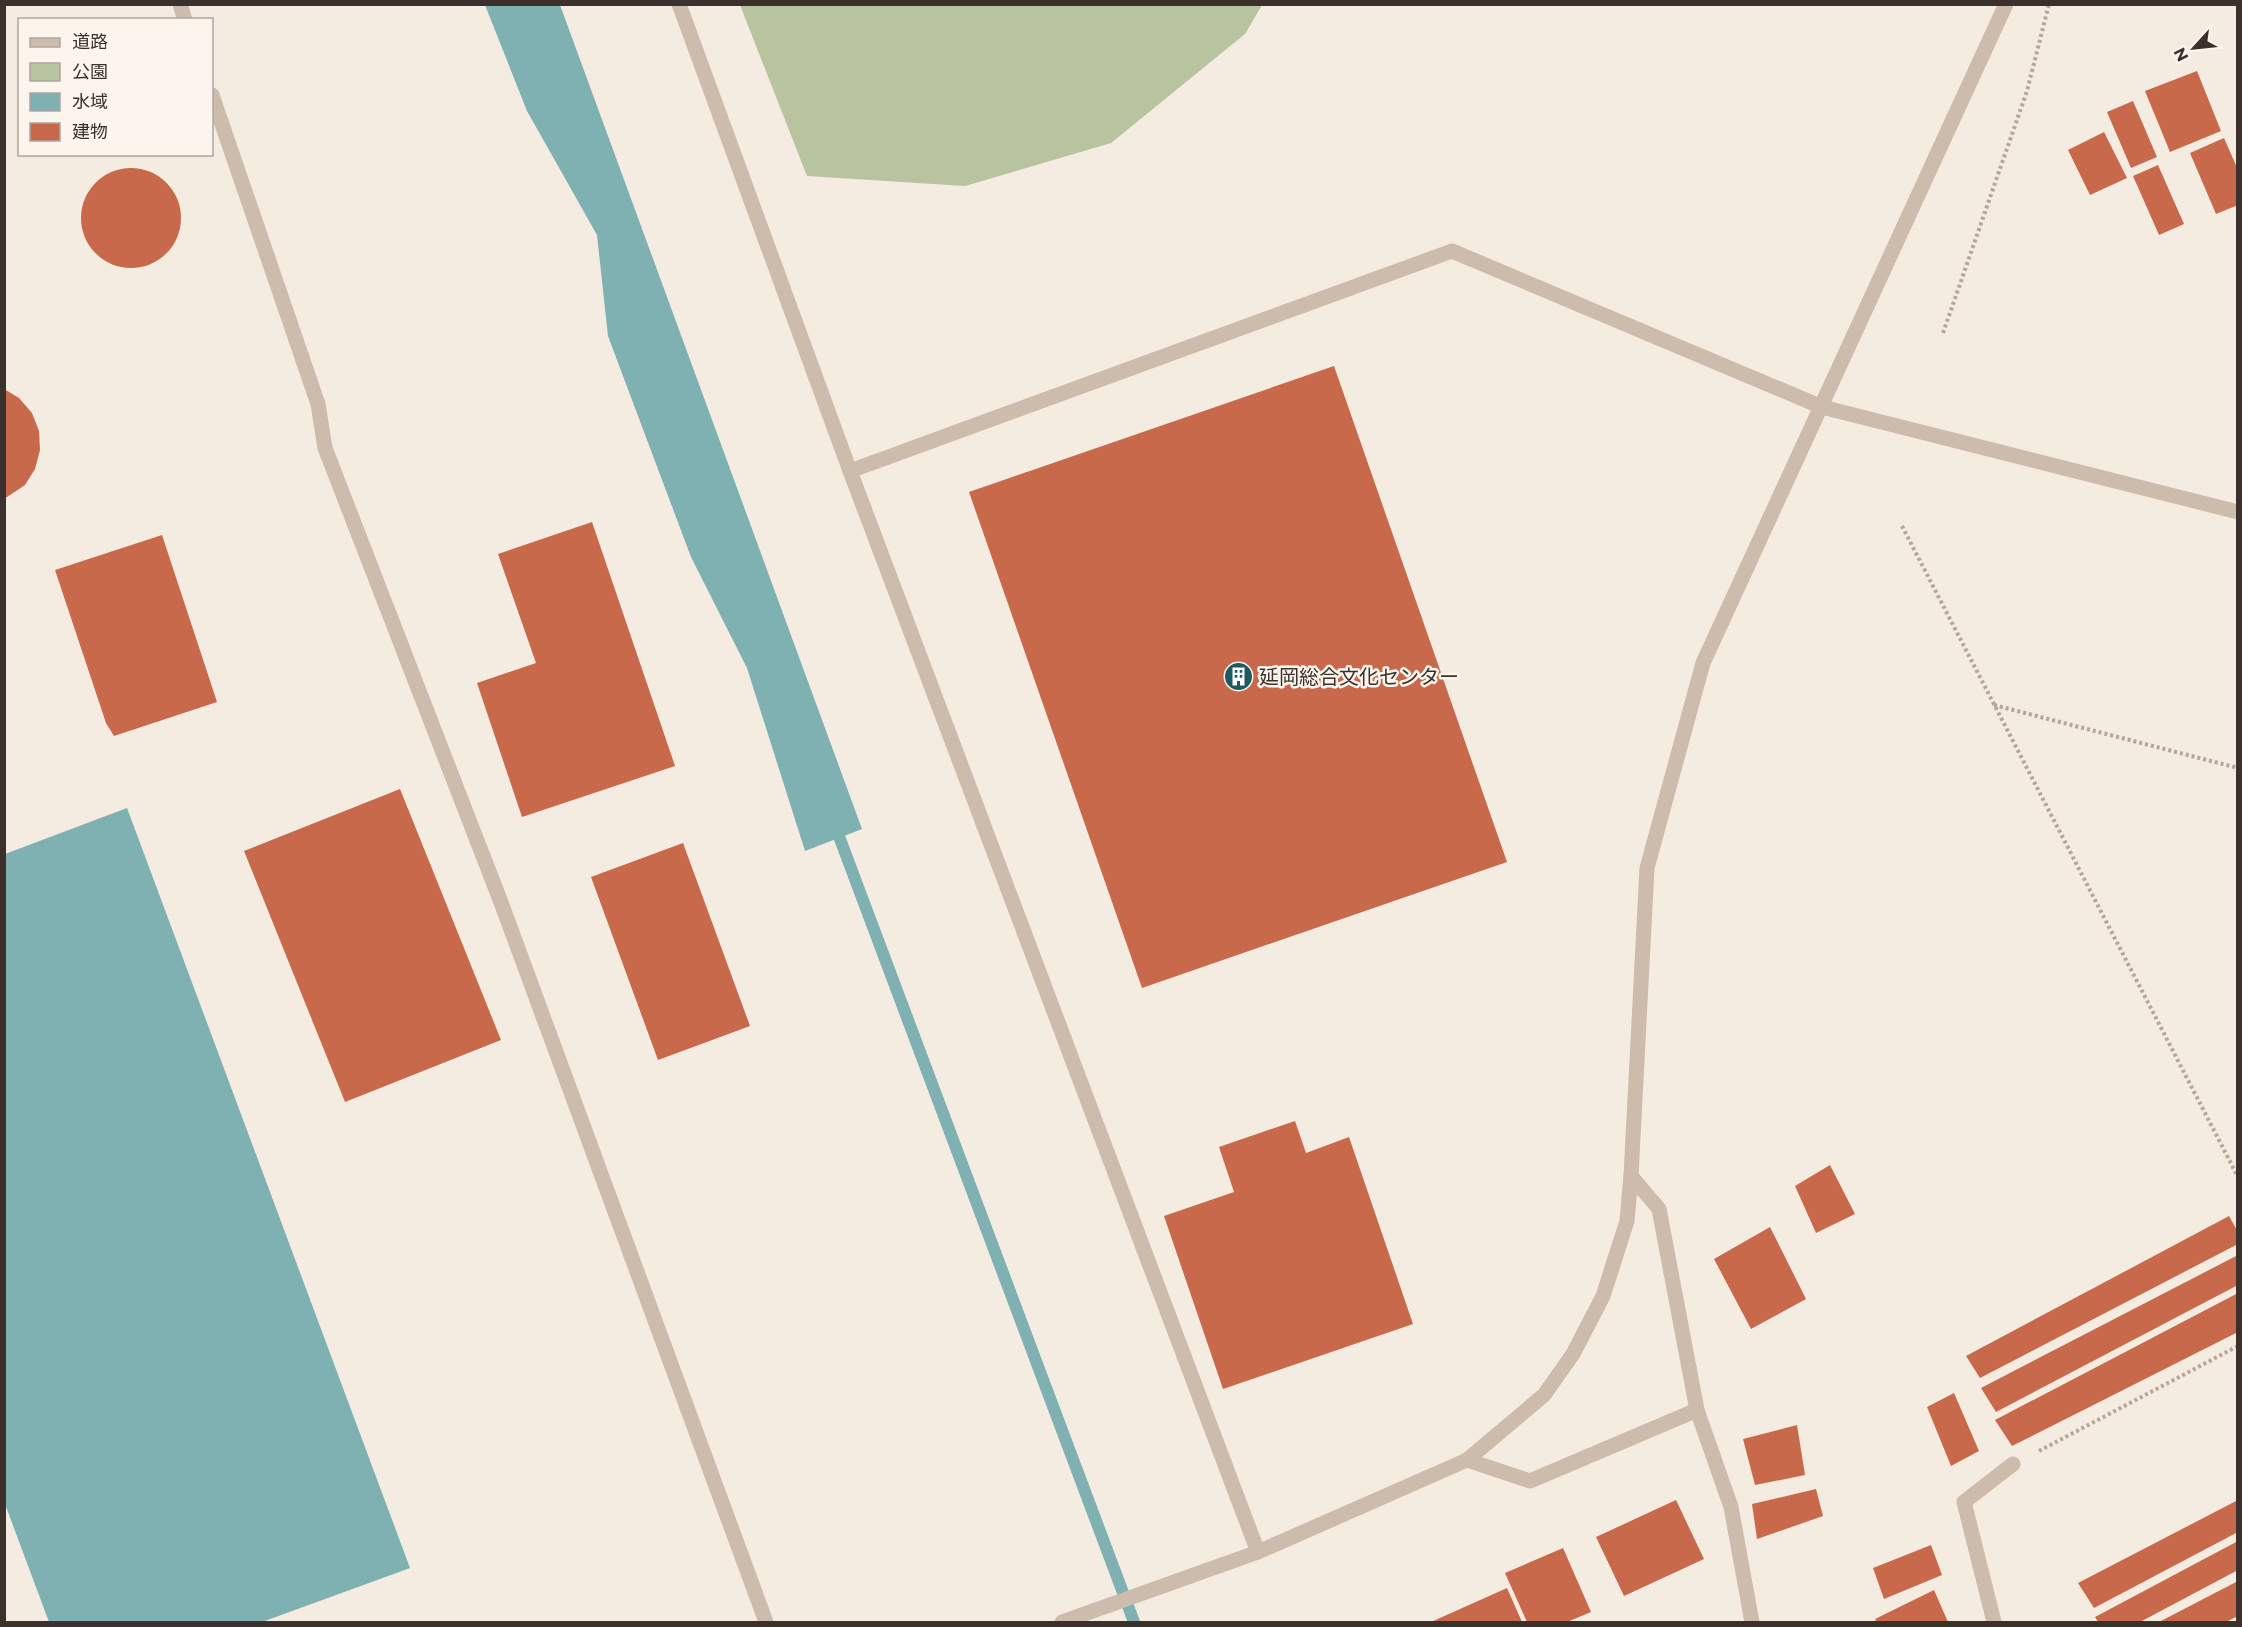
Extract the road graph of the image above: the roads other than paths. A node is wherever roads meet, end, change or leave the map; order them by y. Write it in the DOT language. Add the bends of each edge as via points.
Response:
graph roads {
  1 [pos="679,4"];
  2 [pos="2006,4"];
  3 [pos="213,98"];
  4 [pos="1822,407"];
  5 [pos="850,471"];
  6 [pos="2238,512"];
  7 [pos="1631,1176"];
  8 [pos="1697,1410"];
  9 [pos="1467,1460"];
  10 [pos="2013,1464"];
  11 [pos="1258,1552"];
  12 [pos="1064,1622"];
  13 [pos="766,1623"];
  14 [pos="1752,1623"];
  15 [pos="1994,1623"];
  1 -- 5 [label="street"];
  2 -- 4 [label="street"];
  3 -- 13 [label="street" via="318,404 325,448 502,905"];
  4 -- 5 [label="street" via="1452,251"];
  4 -- 6 [label="street"];
  4 -- 7 [label="street" via="1703,663 1647,868"];
  5 -- 11 [label="street"];
  7 -- 8 [label="street" via="1659,1209"];
  7 -- 9 [label="street" via="1626,1221 1603,1296 1573,1354 1544,1395"];
  8 -- 9 [label="street" via="1530,1480"];
  8 -- 14 [label="street" via="1731,1507"];
  9 -- 11 [label="street"];
  10 -- 15 [label="street" via="1964,1502"];
  11 -- 12 [label="street"];
}
